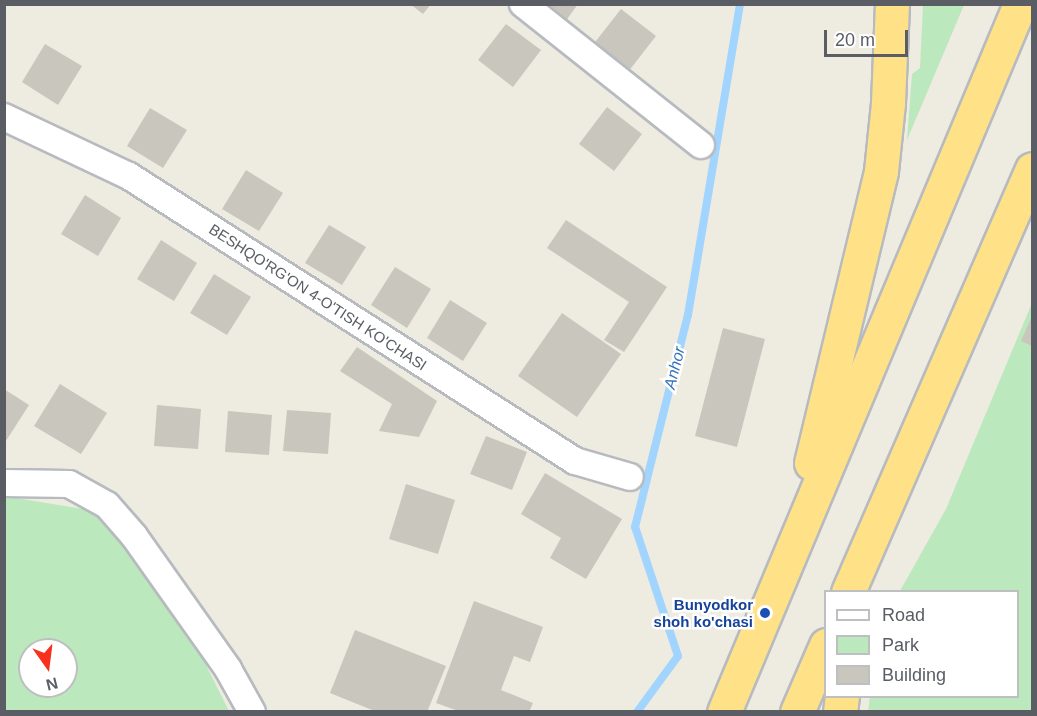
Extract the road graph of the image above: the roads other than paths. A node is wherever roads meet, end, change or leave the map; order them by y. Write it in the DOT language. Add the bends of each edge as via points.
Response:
graph roads {
  1 [pos="523,4"];
  2 [pos="892,4"];
  3 [pos="1020,4"];
  4 [pos="4,117"];
  5 [pos="701,144"];
  6 [pos="1032,169"];
  7 [pos="630,477"];
  8 [pos="4,483"];
  9 [pos="799,533"];
  10 [pos="852,587"];
  11 [pos="824,647"];
  12 [pos="252,711"];
  13 [pos="724,711"];
  14 [pos="797,711"];
  1 -- 5 [label="street"];
  2 -- 9 [label="highway" via="881,171 808,476"];
  3 -- 9 [label="highway"];
  4 -- 7 [label="street, BESHQO'RG'ON 4-O'TISH KO'CHASI" via="129,176 575,461"];
  6 -- 10 [label="highway"];
  8 -- 12 [label="street" via="69,484 107,505 134,536 228,669"];
  9 -- 13 [label="highway"];
  11 -- 14 [label="highway"];
}
